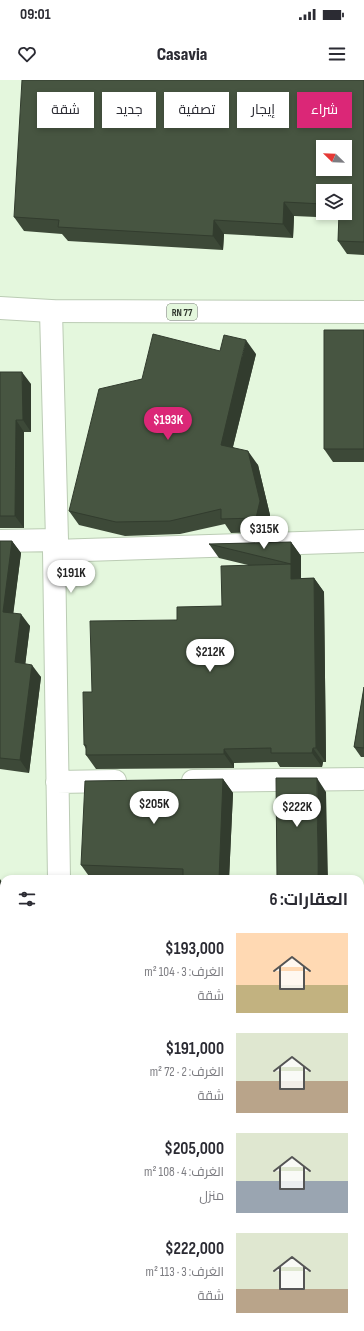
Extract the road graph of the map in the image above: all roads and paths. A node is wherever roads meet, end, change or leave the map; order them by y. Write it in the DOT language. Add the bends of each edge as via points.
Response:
graph roads {
  1 [pos="0,308"];
  2 [pos="51,311"];
  3 [pos="364,312"];
  4 [pos="0,541"];
  5 [pos="364,541"];
  6 [pos="56,545"];
  7 [pos="362,779"];
  8 [pos="136,781"];
  9 [pos="175,781"];
  10 [pos="58,782"];
  11 [pos="59,875"];
  1 -- 2 [label="street, RN 77"];
  2 -- 3 [label="street, RN 77"];
  2 -- 6 [label="street"];
  4 -- 6 [label="street"];
  5 -- 6 [label="street"];
  6 -- 10 [label="street"];
  7 -- 9 [label="street"];
  8 -- 10 [label="street"];
  10 -- 11 [label="street"];
}
